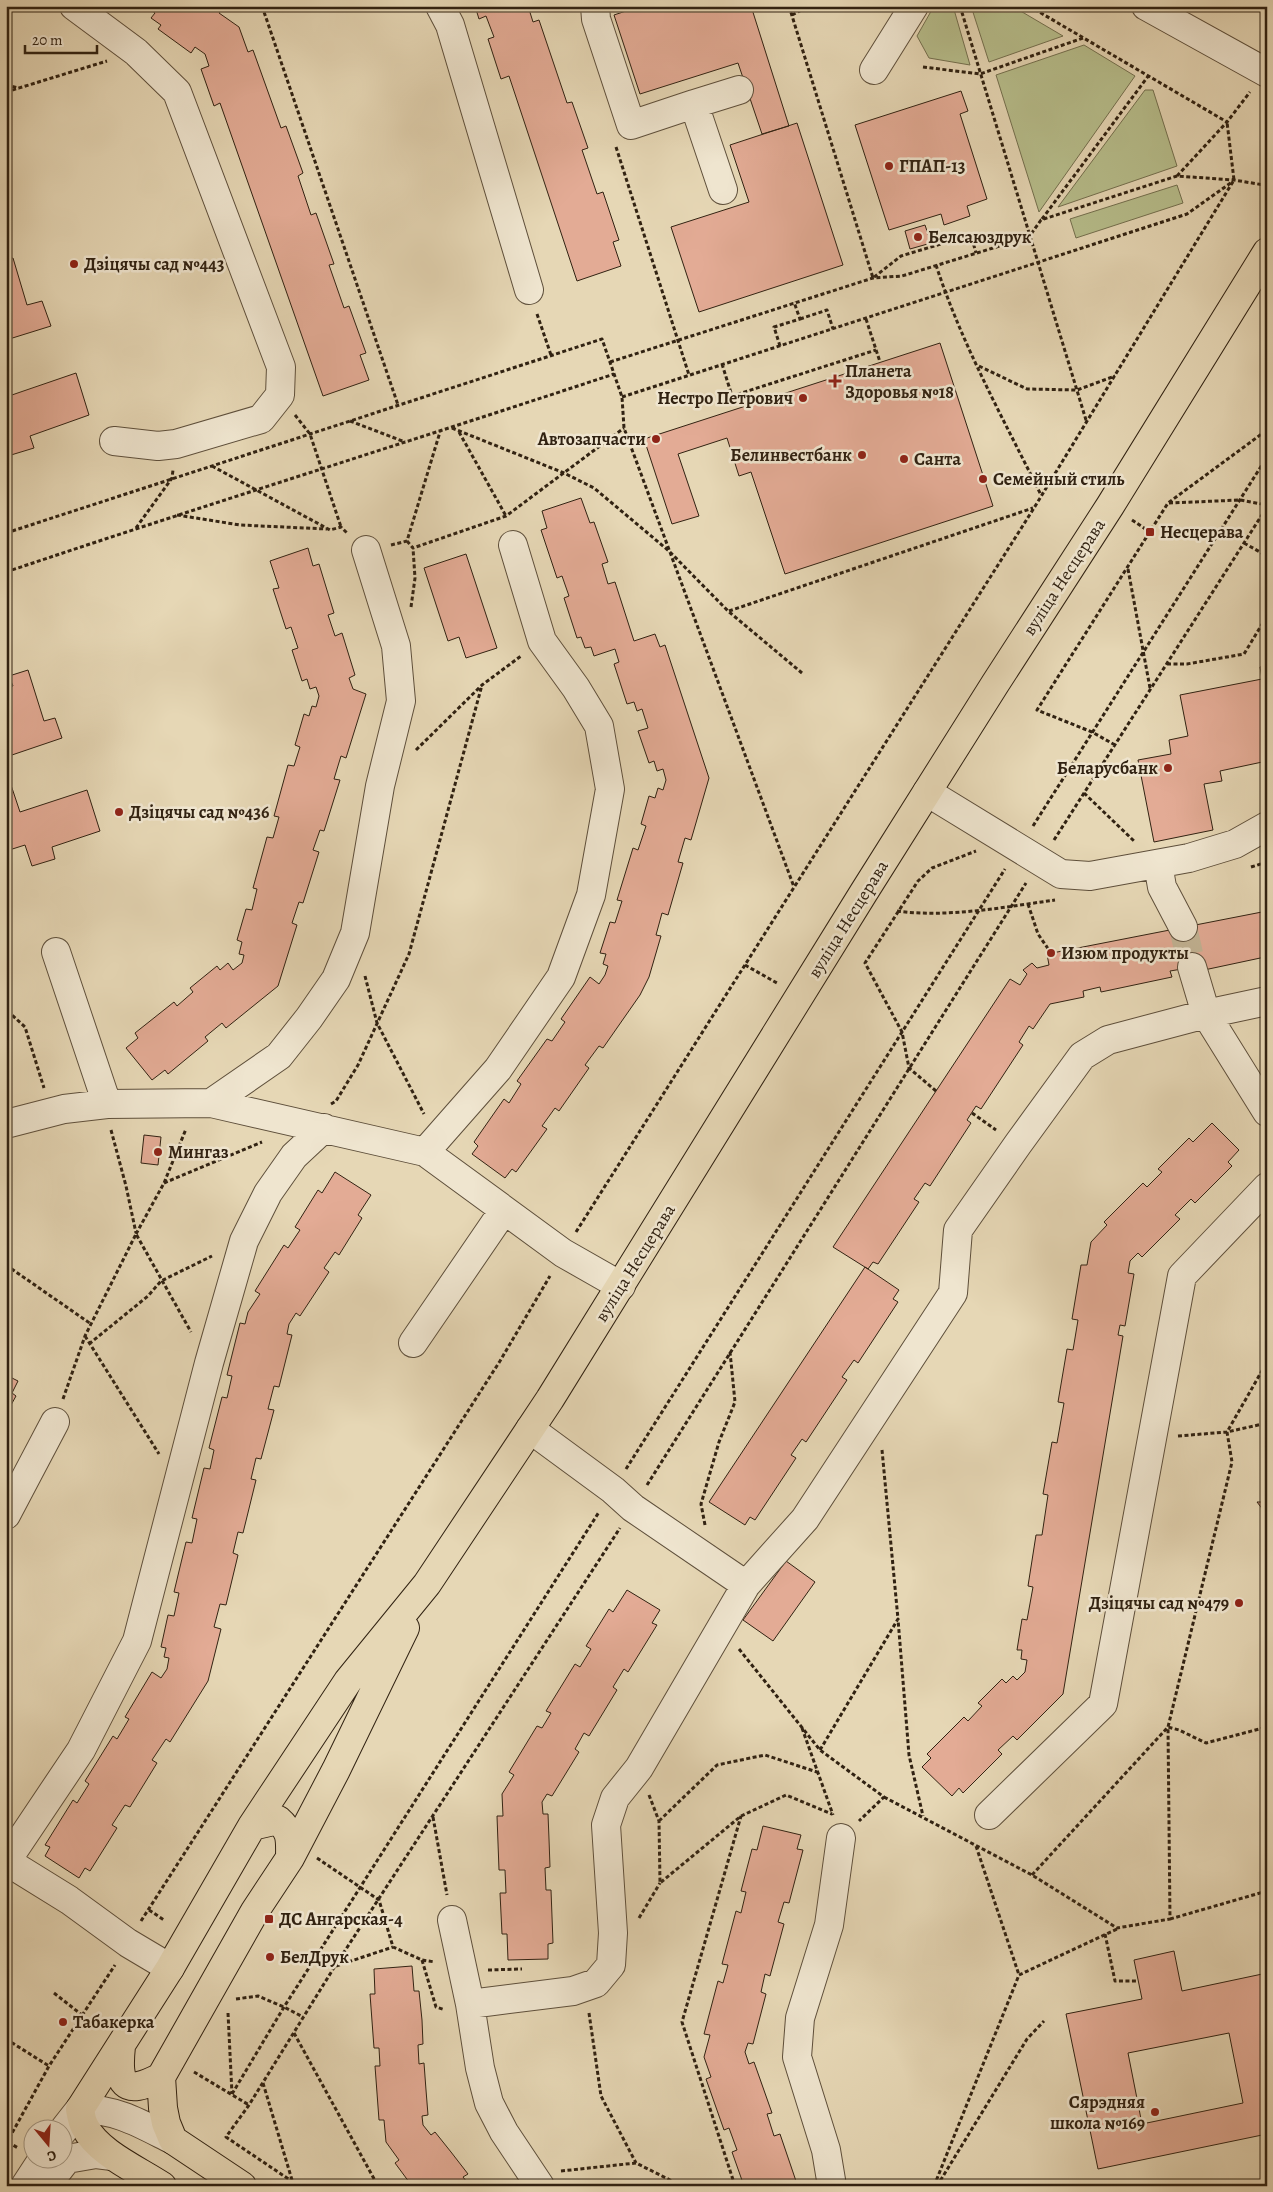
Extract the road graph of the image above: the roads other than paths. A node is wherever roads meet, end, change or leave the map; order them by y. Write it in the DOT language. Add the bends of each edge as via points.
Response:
graph roads {
  1 [pos="74,6"];
  2 [pos="440,6"];
  3 [pos="595,6"];
  4 [pos="914,6"];
  5 [pos="1146,6"];
  6 [pos="874,70"];
  7 [pos="1260,81"];
  8 [pos="739,90"];
  9 [pos="694,104"];
  10 [pos="723,190"];
  11 [pos="1267,252"];
  12 [pos="529,290"];
  13 [pos="114,442"];
  14 [pos="513,545"];
  15 [pos="366,550"];
  16 [pos="927,792"];
  17 [pos="1267,826"];
  18 [pos="1158,864"];
  19 [pos="1183,927"];
  20 [pos="56,952"];
  21 [pos="1192,967"];
  22 [pos="1267,1001"];
  23 [pos="1206,1014"];
  24 [pos="107,1104"];
  25 [pos="211,1104"];
  26 [pos="1267,1112"];
  27 [pos="6,1124"];
  28 [pos="324,1128"];
  29 [pos="431,1146"];
  30 [pos="1267,1187"];
  31 [pos="504,1210"];
  32 [pos="621,1286"];
  33 [pos="413,1342"];
  34 [pos="55,1422"];
  35 [pos="530,1429"];
  36 [pos="6,1516"];
  37 [pos="427,1584"];
  38 [pos="746,1585"];
  39 [pos="989,1815"];
  40 [pos="252,1826"];
  41 [pos="837,1826"];
  42 [pos="302,1857"];
  43 [pos="6,1860"];
  44 [pos="452,1920"];
  45 [pos="170,1968"];
  46 [pos="470,2004"];
  47 [pos="121,2046"];
  48 [pos="161,2077"];
  49 [pos="80,2109"];
  50 [pos="71,2120"];
  51 [pos="173,2140"];
  52 [pos="112,2156"];
  53 [pos="35,2170"];
  54 [pos="537,2180"];
  55 [pos="25,2186"];
  56 [pos="46,2186"];
  57 [pos="162,2186"];
  58 [pos="242,2186"];
  59 [pos="832,2186"];
  1 -- 13 [label="street" via="136,52 178,92 281,366 280,395 261,419 176,444 158,446"];
  2 -- 12 [label="street" via="450,25"];
  3 -- 9 [label="street" via="596,19 631,125"];
  4 -- 6 [label="street"];
  5 -- 7 [label="street"];
  8 -- 9 [label="street"];
  9 -- 10 [label="street"];
  11 -- 16 [label="main road, вуліца Несцерава"];
  14 -- 29 [label="street" via="542,641 599,726 610,789 591,895 561,977 498,1069"];
  15 -- 25 [label="street" via="396,646 401,702 380,786 355,933 336,979 279,1056"];
  16 -- 18 [label="street" via="1061,874 1090,876"];
  16 -- 32 [label="main road, вуліца Несцерава"];
  17 -- 18 [label="street" via="1235,844"];
  18 -- 19 [label="street" via="1162,887"];
  20 -- 24 [label="street"];
  21 -- 23 [label="street"];
  22 -- 23 [label="street"];
  23 -- 26 [label="street"];
  23 -- 38 [label="street" via="1108,1040 1082,1056 958,1230 953,1293 805,1519"];
  24 -- 25 [label="street"];
  24 -- 27 [label="street" via="52,1112"];
  25 -- 28 [label="street"];
  28 -- 29 [label="street" via="388,1145"];
  28 -- 43 [label="street" via="294,1156 268,1193 244,1240 137,1641 81,1750"];
  29 -- 31 [label="street"];
  30 -- 39 [label="street" via="1182,1276 1103,1704"];
  31 -- 32 [label="street" via="563,1253"];
  31 -- 33 [label="street"];
  32 -- 35 [label="main road, вуліца Несцерава"];
  34 -- 36 [label="street"];
  35 -- 37 [label="main road, вуліца Несцерава"];
  35 -- 38 [label="street" via="633,1508"];
  37 -- 40 [label="main road" via="348,1681"];
  37 -- 42 [label="main road" via="336,1770"];
  38 -- 46 [label="street" via="640,1768 615,1798 606,1824 613,1933 611,1964 596,1983 573,1991"];
  40 -- 42 [label="main road" via="278,1820 287,1828 290,1840"];
  40 -- 45 [label="main road"];
  41 -- 59 [label="street" via="829,1926 800,2018 797,2057 826,2150"];
  42 -- 48 [label="main road" via="255,1911"];
  43 -- 45 [label="street"];
  44 -- 46 [label="street"];
  45 -- 47 [label="main road"];
  46 -- 54 [label="street" via="489,2102 504,2132"];
  47 -- 48 [label="main road" via="118,2068 124,2082 131,2087 139,2087"];
  47 -- 49 [label="main road"];
  48 -- 51 [label="main road" via="163,2108"];
  49 -- 50 [label="street"];
  49 -- 51 [label="street" via="116,2113"];
  49 -- 52 [label="main road" via="85,2127"];
  51 -- 58 [label="main road"];
  52 -- 56 [label="street" via="96,2154 67,2160"];
  52 -- 57 [label="main road"];
  53 -- 55 [label="street"];
}
